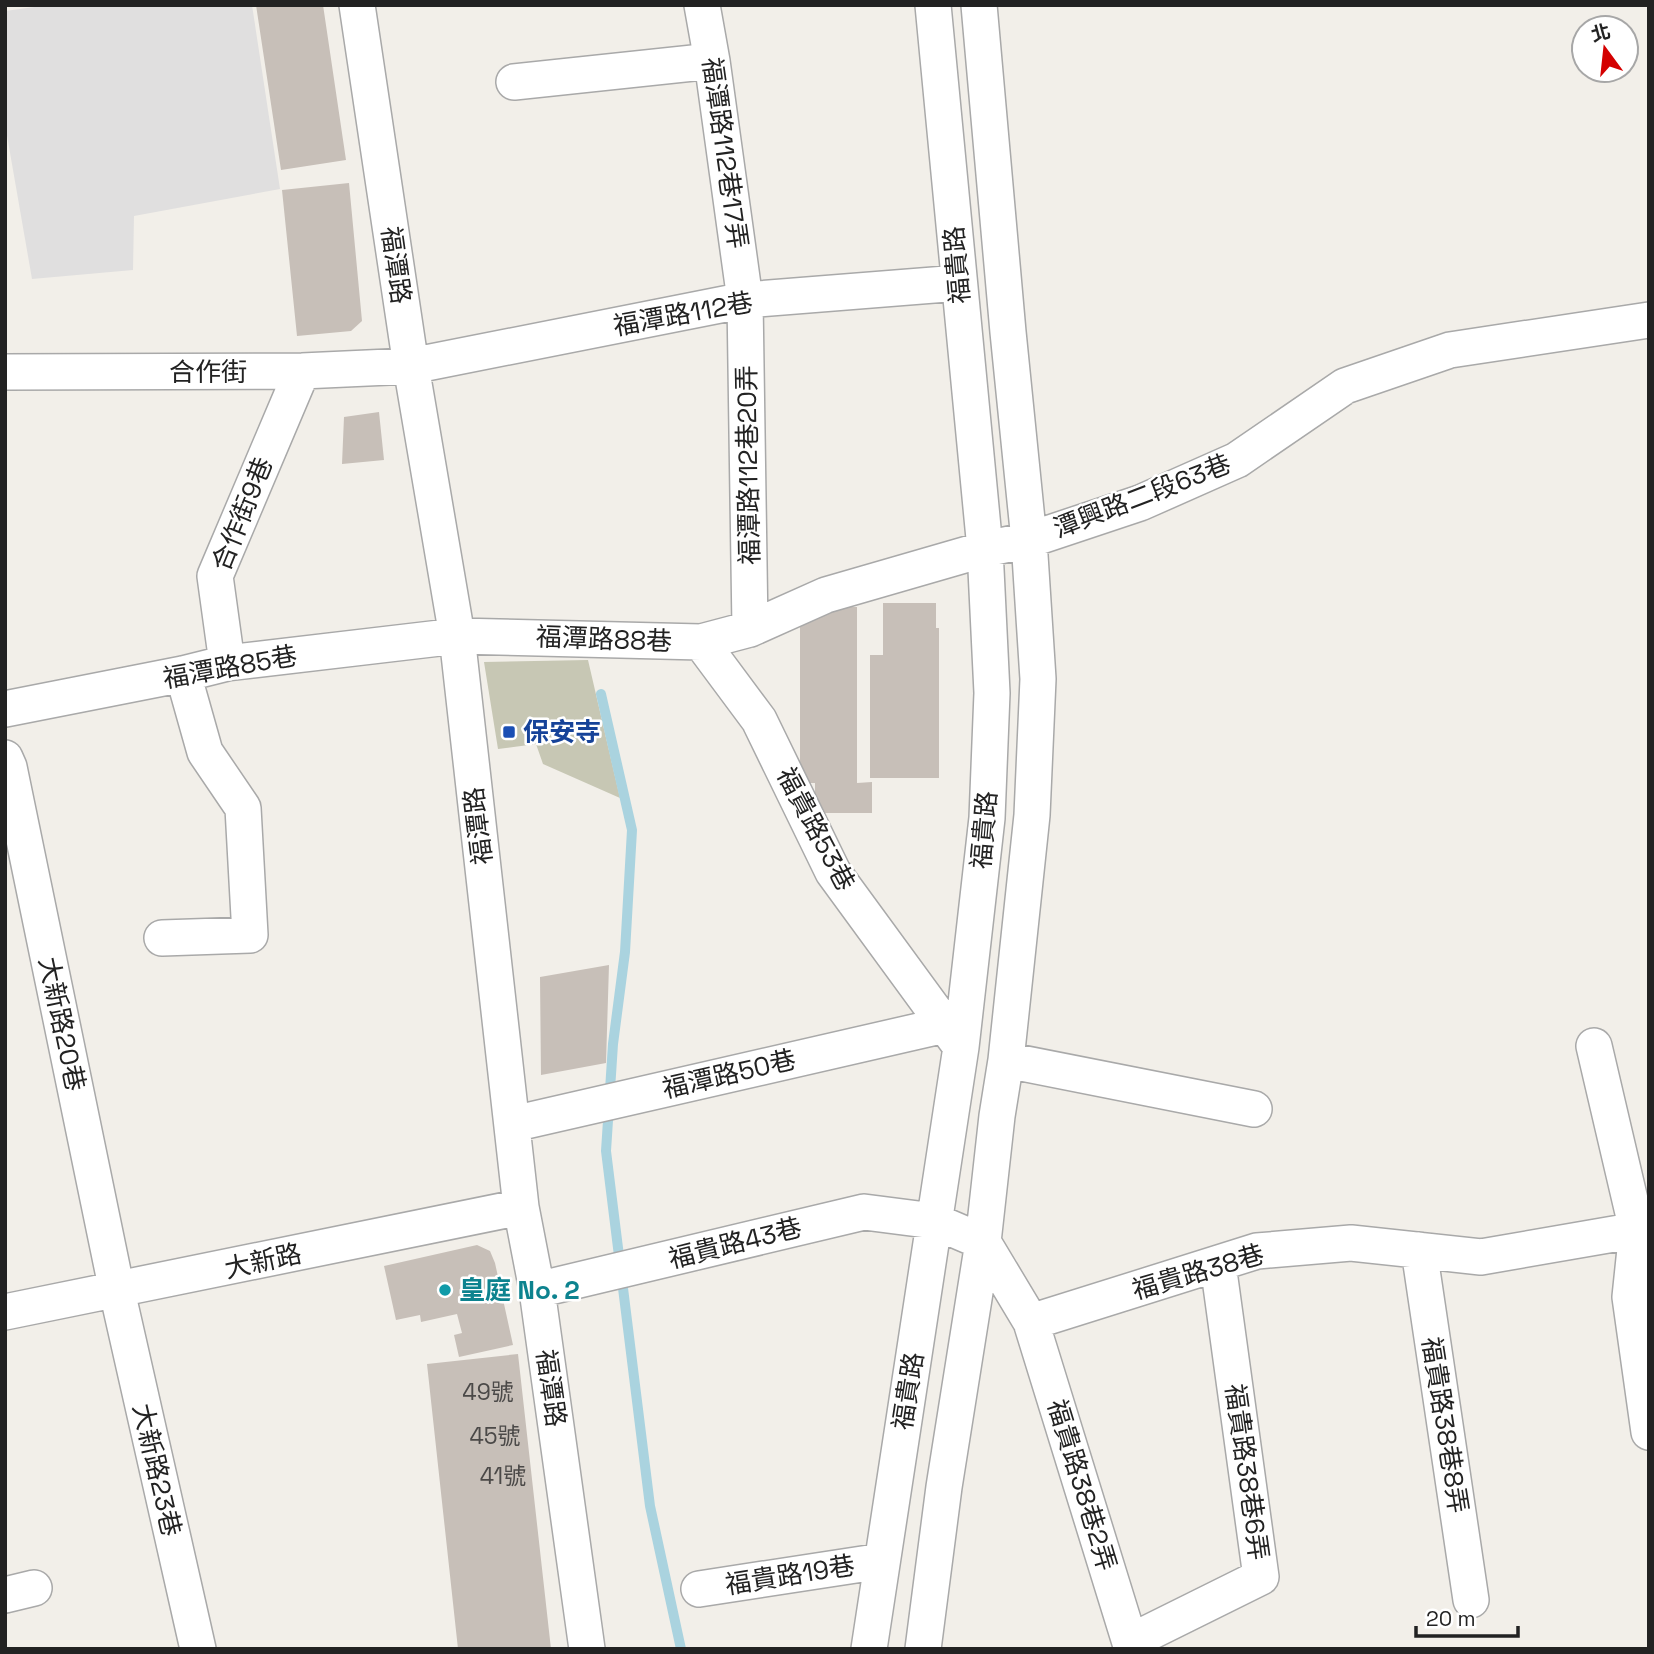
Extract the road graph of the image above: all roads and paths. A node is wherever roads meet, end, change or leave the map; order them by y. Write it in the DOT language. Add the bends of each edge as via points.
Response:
graph roads {
  1 [pos="357,5"];
  2 [pos="702,5"];
  3 [pos="933,5"];
  4 [pos="979,5"];
  5 [pos="712,61"];
  6 [pos="514,82"];
  7 [pos="959,284"];
  8 [pos="745,300"];
  9 [pos="1649,320"];
  10 [pos="411,366"];
  11 [pos="5,372"];
  12 [pos="302,372"];
  13 [pos="1029,540"];
  14 [pos="985,549"];
  15 [pos="750,629"];
  16 [pos="457,636"];
  17 [pos="701,642"];
  18 [pos="227,663"];
  19 [pos="183,674"];
  20 [pos="5,709"];
  21 [pos="5,758"];
  22 [pos="162,939"];
  23 [pos="953,1036"];
  24 [pos="1594,1046"];
  25 [pos="1006,1060"];
  26 [pos="1254,1109"];
  27 [pos="513,1124"];
  28 [pos="521,1207"];
  29 [pos="934,1221"];
  30 [pos="1637,1230"];
  31 [pos="983,1242"];
  32 [pos="1419,1250"];
  33 [pos="1218,1264"];
  34 [pos="537,1290"];
  35 [pos="117,1291"];
  36 [pos="5,1312"];
  37 [pos="1031,1322"];
  38 [pos="1649,1432"];
  39 [pos="881,1561"];
  40 [pos="699,1589"];
  41 [pos="1471,1600"];
  42 [pos="1131,1645"];
  43 [pos="198,1649"];
  44 [pos="587,1649"];
  45 [pos="869,1649"];
  46 [pos="923,1649"];
  1 -- 10 [label="street, 福潭路"];
  2 -- 5 [label="street, 福潭路112巷17弄"];
  3 -- 7 [label="street, 福貴路"];
  4 -- 13 [label="street, 福貴路"];
  5 -- 6 [label="street"];
  5 -- 8 [label="street, 福潭路112巷17弄"];
  7 -- 8 [label="street, 福潭路112巷"];
  7 -- 14 [label="street, 福貴路"];
  8 -- 10 [label="street, 福潭路112巷"];
  8 -- 15 [label="street, 福潭路112巷20弄"];
  9 -- 13 [label="street, 潭興路二段63巷" via="1450,350 1345,386 1237,460 1140,503"];
  10 -- 12 [label="street, 合作街"];
  10 -- 16 [label="street, 福潭路"];
  11 -- 12 [label="street, 合作街"];
  12 -- 18 [label="street, 合作街9巷" via="215,576"];
  13 -- 14 [label="street, 潭興路二段63巷"];
  13 -- 25 [label="street, 福貴路" via="1038,678 1032,815"];
  14 -- 15 [label="street, 潭興路二段63巷" via="826,596"];
  14 -- 23 [label="street, 福貴路" via="992,693 987,818"];
  15 -- 17 [label="street, 福潭路88巷"];
  16 -- 17 [label="street, 福潭路88巷"];
  16 -- 18 [label="street, 福潭路85巷"];
  16 -- 27 [label="street, 福潭路"];
  17 -- 23 [label="street, 福貴路53巷" via="759,720 833,872"];
  18 -- 19 [label="street, 福潭路85巷"];
  19 -- 20 [label="street, 福潭路85巷"];
  19 -- 22 [label="street" via="205,752 243,808 250,935"];
  21 -- 35 [label="street, 大新路20巷"];
  23 -- 27 [label="street, 福潭路50巷"];
  23 -- 29 [label="street, 福貴路"];
  24 -- 30 [label="street"];
  25 -- 26 [label="street"];
  25 -- 31 [label="street, 福貴路"];
  27 -- 28 [label="street, 福潭路"];
  28 -- 34 [label="street, 福潭路"];
  28 -- 35 [label="street, 大新路"];
  29 -- 31 [label="street"];
  29 -- 34 [label="street, 福貴路43巷" via="864,1212"];
  29 -- 39 [label="street, 福貴路"];
  30 -- 32 [label="street, 福貴路38巷" via="1481,1257"];
  30 -- 38 [label="street" via="1630,1297"];
  31 -- 37 [label="street"];
  31 -- 46 [label="street, 福貴路"];
  32 -- 33 [label="street, 福貴路38巷" via="1351,1242 1257,1251"];
  32 -- 41 [label="street, 福貴路38巷8弄"];
  33 -- 37 [label="street, 福貴路38巷"];
  33 -- 42 [label="street, 福貴路38巷6弄" via="1261,1577"];
  34 -- 44 [label="street, 福潭路"];
  35 -- 36 [label="street, 大新路"];
  35 -- 43 [label="street, 大新路23巷"];
  37 -- 42 [label="street, 福貴路38巷2弄"];
  39 -- 40 [label="street, 福貴路19巷"];
  39 -- 45 [label="street, 福貴路"];
}
